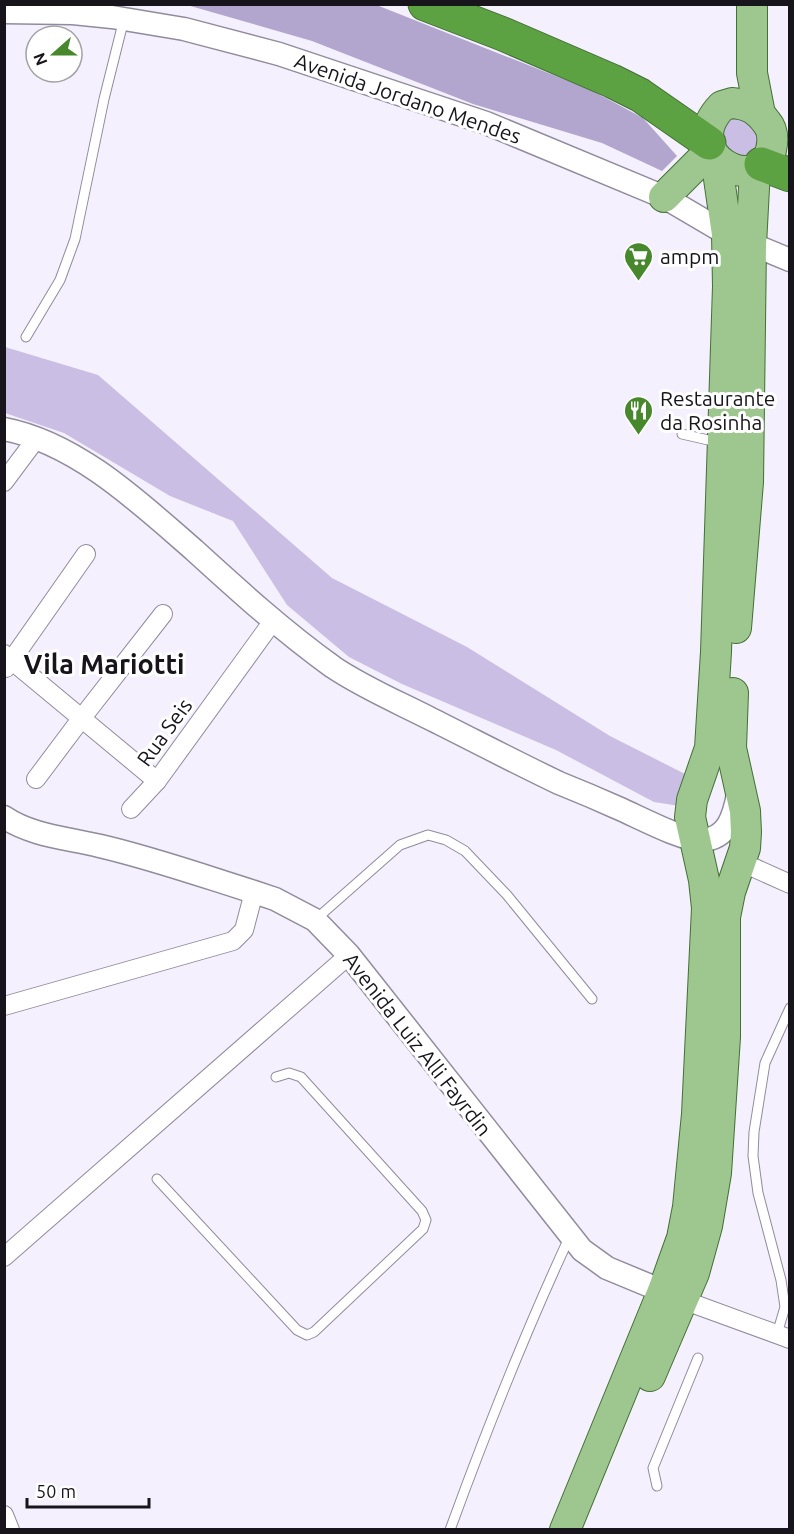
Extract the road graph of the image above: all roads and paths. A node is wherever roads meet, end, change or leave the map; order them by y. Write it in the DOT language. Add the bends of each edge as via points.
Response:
graph roads {
  1 [pos="425,4"];
  2 [pos="736,4"];
  3 [pos="752,4"];
  4 [pos="4,12"];
  5 [pos="124,19"];
  6 [pos="743,71"];
  7 [pos="722,106"];
  8 [pos="760,114"];
  9 [pos="712,150"];
  10 [pos="768,170"];
  11 [pos="664,197"];
  12 [pos="739,239"];
  13 [pos="789,260"];
  14 [pos="26,337"];
  15 [pos="4,429"];
  16 [pos="682,434"];
  17 [pos="36,439"];
  18 [pos="723,443"];
  19 [pos="4,482"];
  20 [pos="86,554"];
  21 [pos="163,614"];
  22 [pos="273,621"];
  23 [pos="7,661"];
  24 [pos="81,719"];
  25 [pos="36,779"];
  26 [pos="157,781"];
  27 [pos="739,787"];
  28 [pos="131,809"];
  29 [pos="4,817"];
  30 [pos="694,839"];
  31 [pos="741,862"];
  32 [pos="789,884"];
  33 [pos="254,892"];
  34 [pos="315,920"];
  35 [pos="349,955"];
  36 [pos="592,999"];
  37 [pos="4,1006"];
  38 [pos="789,1008"];
  39 [pos="276,1077"];
  40 [pos="157,1179"];
  41 [pos="570,1235"];
  42 [pos="4,1257"];
  43 [pos="673,1295"];
  44 [pos="783,1336"];
  45 [pos="698,1358"];
  46 [pos="657,1486"];
  47 [pos="4,1515"];
  48 [pos="10,1530"];
  49 [pos="450,1530"];
  50 [pos="565,1530"];
  51 [pos="586,1530"];
  1 -- 9 [label="highway" via="640,95"];
  2 -- 6 [label="main road"];
  3 -- 6 [label="main road"];
  4 -- 5 [label="street, Avenida Jordano Mendes" via="73,13"];
  5 -- 11 [label="street, Avenida Jordano Mendes" via="184,29 279,54 486,123"];
  5 -- 14 [label="lane" via="75,238 60,280"];
  6 -- 7 [label="main road"];
  6 -- 8 [label="main road"];
  7 -- 8 [label="main road" via="742,104"];
  7 -- 9 [label="main road" via="710,122"];
  8 -- 10 [label="main road" via="773,139"];
  9 -- 10 [label="main road" via="727,167"];
  9 -- 11 [label="main road"];
  9 -- 12 [label="main road"];
  10 -- 12 [label="main road"];
  11 -- 12 [label="street, Avenida Jordano Mendes"];
  12 -- 13 [label="street, Avenida Jordano Mendes"];
  12 -- 18 [label="main road" via="728,286"];
  12 -- 27 [label="main road" via="748,482 734,651 731,748"];
  15 -- 17 [label="street"];
  16 -- 18 [label="lane"];
  17 -- 19 [label="street"];
  17 -- 22 [label="street" via="70,455 127,494"];
  18 -- 30 [label="main road" via="710,748 692,800"];
  20 -- 23 [label="street"];
  21 -- 24 [label="street"];
  22 -- 26 [label="street, Rua Seis"];
  22 -- 30 [label="street" via="373,691 560,783"];
  23 -- 24 [label="street"];
  24 -- 25 [label="street"];
  24 -- 26 [label="street"];
  26 -- 28 [label="street, Rua Seis"];
  27 -- 30 [label="street" via="734,818 729,825 718,836"];
  27 -- 31 [label="main road" via="746,832"];
  29 -- 33 [label="street, Avenida Luiz Alli Fayrdin" via="31,830 111,849"];
  30 -- 43 [label="main road" via="707,908 697,1114"];
  31 -- 32 [label="street"];
  31 -- 43 [label="main road" via="725,917 725,1037 716,1173 694,1273"];
  33 -- 34 [label="street, Avenida Luiz Alli Fayrdin"];
  33 -- 37 [label="street" via="244,930 233,941"];
  34 -- 35 [label="street, Avenida Luiz Alli Fayrdin"];
  34 -- 36 [label="lane" via="400,845 428,835 446,840 465,850 507,895"];
  35 -- 41 [label="street, Avenida Luiz Alli Fayrdin"];
  35 -- 42 [label="street"];
  38 -- 44 [label="lane" via="765,1062 753,1144 758,1193 781,1280 785,1307"];
  39 -- 40 [label="lane" via="289,1073 301,1077 426,1220 423,1229 314,1332 307,1335 297,1330"];
  41 -- 43 [label="street, Avenida Luiz Alli Fayrdin" via="582,1250 607,1268"];
  41 -- 49 [label="lane"];
  43 -- 44 [label="street, Avenida Luiz Alli Fayrdin"];
  43 -- 50 [label="main road"];
  43 -- 51 [label="main road"];
  45 -- 46 [label="lane" via="653,1468"];
  47 -- 48 [label="street"];
}
